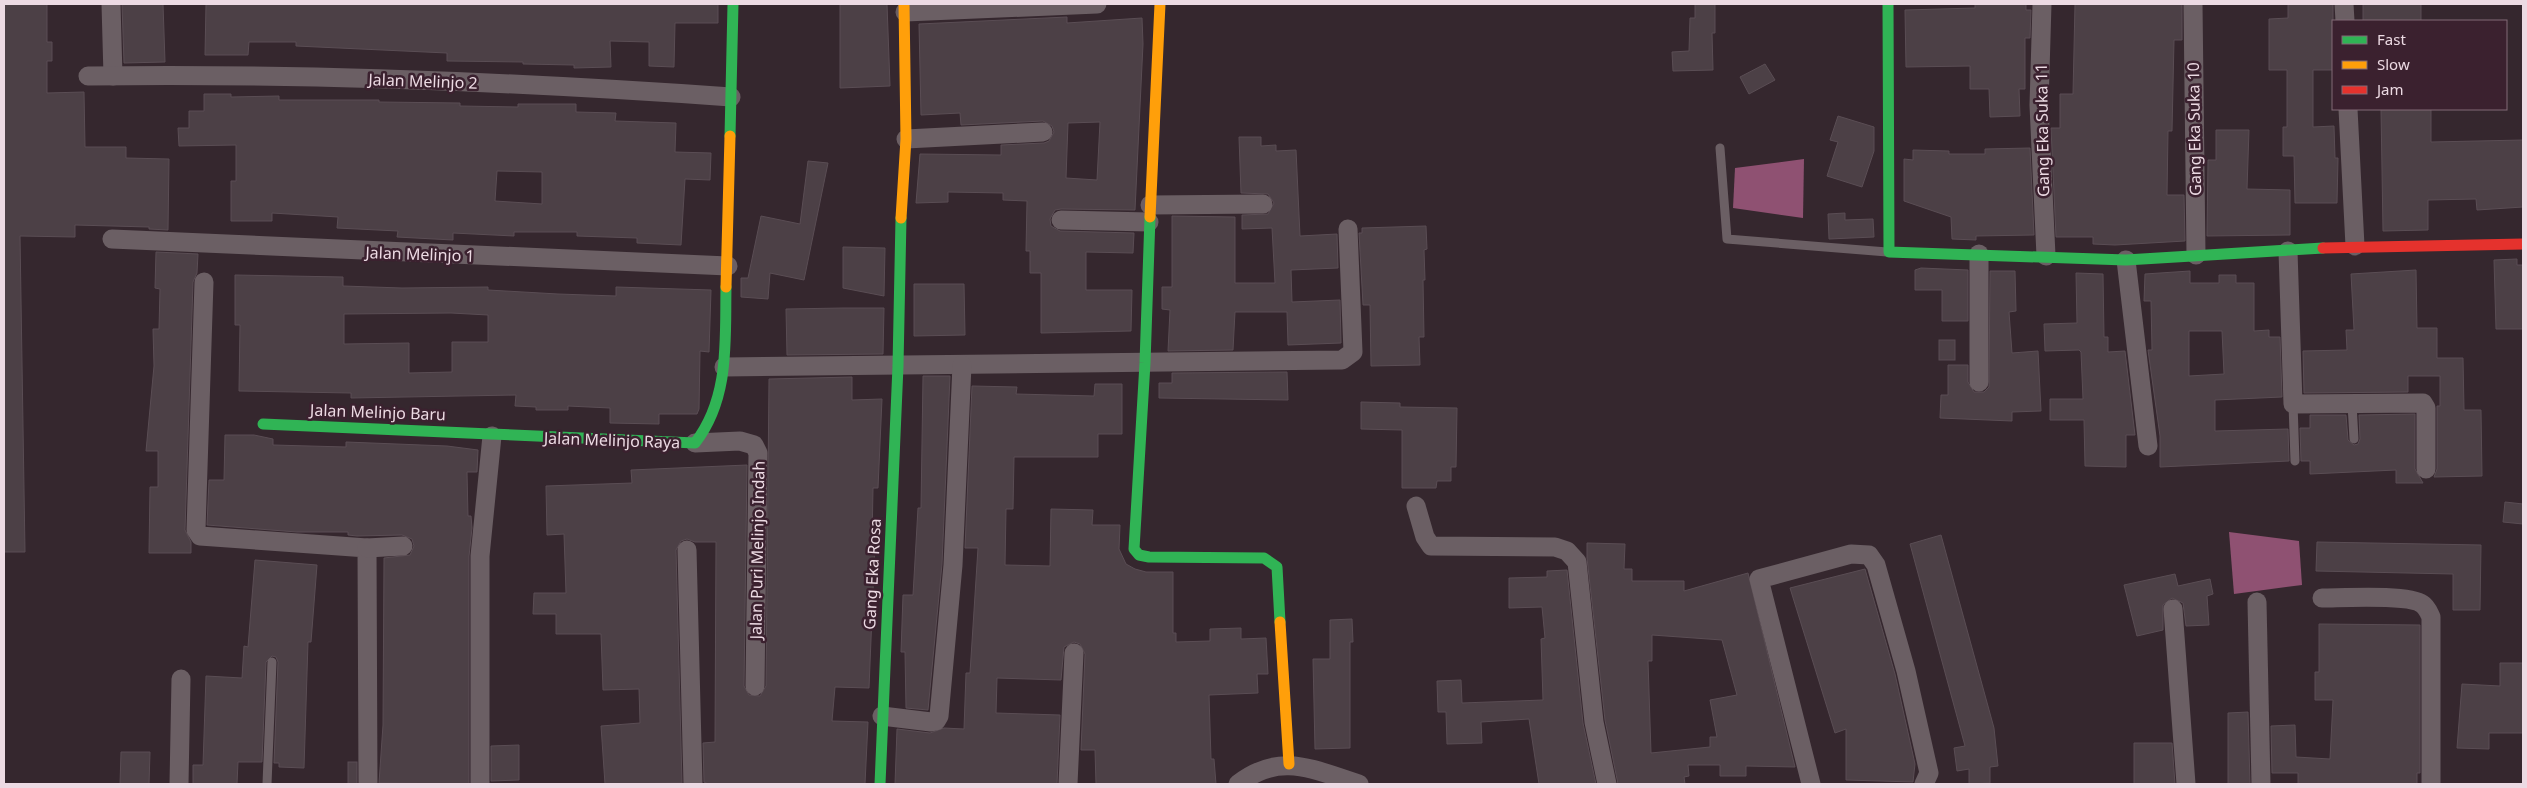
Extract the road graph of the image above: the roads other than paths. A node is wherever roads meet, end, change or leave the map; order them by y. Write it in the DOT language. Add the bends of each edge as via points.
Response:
graph roads {
  1 [pos="111,4"];
  2 [pos="733,4"];
  3 [pos="1097,4"];
  4 [pos="1160,4"];
  5 [pos="1888,4"];
  6 [pos="2042,4"];
  7 [pos="2193,4"];
  8 [pos="2344,4"];
  9 [pos="904,8"];
  10 [pos="2345,20"];
  11 [pos="88,76"];
  12 [pos="113,76"];
  13 [pos="732,97"];
  14 [pos="2348,110"];
  15 [pos="1043,132"];
  16 [pos="906,139"];
  17 [pos="1720,148"];
  18 [pos="1263,204"];
  19 [pos="1149,214"];
  20 [pos="1061,220"];
  21 [pos="1348,229"];
  22 [pos="112,239"];
  23 [pos="2523,244"];
  24 [pos="2355,246"];
  25 [pos="2288,251"];
  26 [pos="1888,252"];
  27 [pos="1978,254"];
  28 [pos="2196,255"];
  29 [pos="2046,256"];
  30 [pos="2126,260"];
  31 [pos="728,266"];
  32 [pos="204,282"];
  33 [pos="1145,363"];
  34 [pos="962,365"];
  35 [pos="898,366"];
  36 [pos="724,367"];
  37 [pos="1979,382"];
  38 [pos="2293,404"];
  39 [pos="2352,404"];
  40 [pos="263,424"];
  41 [pos="492,436"];
  42 [pos="2354,439"];
  43 [pos="694,443"];
  44 [pos="2148,446"];
  45 [pos="2295,461"];
  46 [pos="2426,469"];
  47 [pos="1416,506"];
  48 [pos="403,546"];
  49 [pos="368,548"];
  50 [pos="687,550"];
  51 [pos="2322,598"];
  52 [pos="2257,602"];
  53 [pos="2173,610"];
  54 [pos="1074,653"];
  55 [pos="272,662"];
  56 [pos="181,679"];
  57 [pos="755,686"];
  58 [pos="882,716"];
  59 [pos="1289,764"];
  60 [pos="179,784"];
  61 [pos="267,784"];
  62 [pos="368,784"];
  63 [pos="480,784"];
  64 [pos="693,784"];
  65 [pos="880,784"];
  66 [pos="1068,784"];
  67 [pos="1238,784"];
  68 [pos="1359,784"];
  69 [pos="1606,784"];
  70 [pos="1811,784"];
  71 [pos="1924,784"];
  72 [pos="2186,784"];
  73 [pos="2261,784"];
  74 [pos="2431,784"];
  1 -- 12 [label="street"];
  2 -- 13 [label="street, Jalan Melinjo Raya"];
  3 -- 9 [label="street"];
  4 -- 19 [label="street"];
  5 -- 26 [label="street"];
  6 -- 29 [label="street, Gang Eka Suka 11" via="2039,104"];
  7 -- 28 [label="street, Gang Eka Suka 10"];
  8 -- 10 [label="street"];
  9 -- 16 [label="street, Gang Eka Rosa"];
  11 -- 12 [label="street, Jalan Melinjo 2"];
  12 -- 13 [label="street, Jalan Melinjo 2" via="363,79 586,87"];
  13 -- 31 [label="street, Jalan Melinjo Raya"];
  14 -- 24 [label="street"];
  15 -- 16 [label="street"];
  16 -- 35 [label="street, Gang Eka Rosa" via="901,197"];
  17 -- 26 [label="lane" via="1727,239"];
  18 -- 19 [label="street"];
  19 -- 20 [label="street"];
  19 -- 33 [label="street"];
  21 -- 33 [label="street" via="1353,352 1348,357 1342,360"];
  22 -- 31 [label="street, Jalan Melinjo 1"];
  23 -- 24 [label="street"];
  24 -- 25 [label="street"];
  25 -- 28 [label="street"];
  25 -- 38 [label="street"];
  26 -- 27 [label="street"];
  27 -- 29 [label="street"];
  27 -- 37 [label="street"];
  28 -- 30 [label="street"];
  29 -- 30 [label="street"];
  30 -- 44 [label="street"];
  31 -- 36 [label="street, Jalan Melinjo Raya"];
  32 -- 49 [label="street" via="197,533 200,536"];
  33 -- 34 [label="street"];
  33 -- 59 [label="street" via="1134,548 1139,555 1149,557 1264,558 1277,567"];
  34 -- 35 [label="street"];
  34 -- 58 [label="street" via="953,565 939,716 931,722"];
  35 -- 36 [label="street"];
  35 -- 58 [label="street, Gang Eka Rosa"];
  36 -- 43 [label="street, Jalan Melinjo Raya" via="717,409 708,427"];
  38 -- 39 [label="street"];
  38 -- 45 [label="lane"];
  39 -- 42 [label="lane"];
  39 -- 46 [label="street" via="2423,403 2426,408"];
  40 -- 41 [label="street, Jalan Melinjo Baru" via="448,431"];
  41 -- 43 [label="street, Jalan Melinjo Raya"];
  41 -- 63 [label="street" via="480,556"];
  43 -- 57 [label="street, Jalan Puri Melinjo Indah" via="740,441 754,445 758,453"];
  47 -- 69 [label="street" via="1430,546 1555,547 1567,551 1577,562 1594,722"];
  48 -- 49 [label="street"];
  49 -- 62 [label="street"];
  50 -- 64 [label="street"];
  51 -- 74 [label="street" via="2406,598 2423,604 2427,610 2431,617"];
  52 -- 73 [label="street"];
  53 -- 72 [label="street"];
  54 -- 66 [label="street"];
  55 -- 61 [label="lane"];
  56 -- 60 [label="street"];
  58 -- 65 [label="street, Gang Eka Rosa"];
  59 -- 67 [label="street" via="1267,768"];
  59 -- 68 [label="street"];
  70 -- 71 [label="street" via="1759,580 1851,554 1869,555 1876,565 1930,773"];
}
